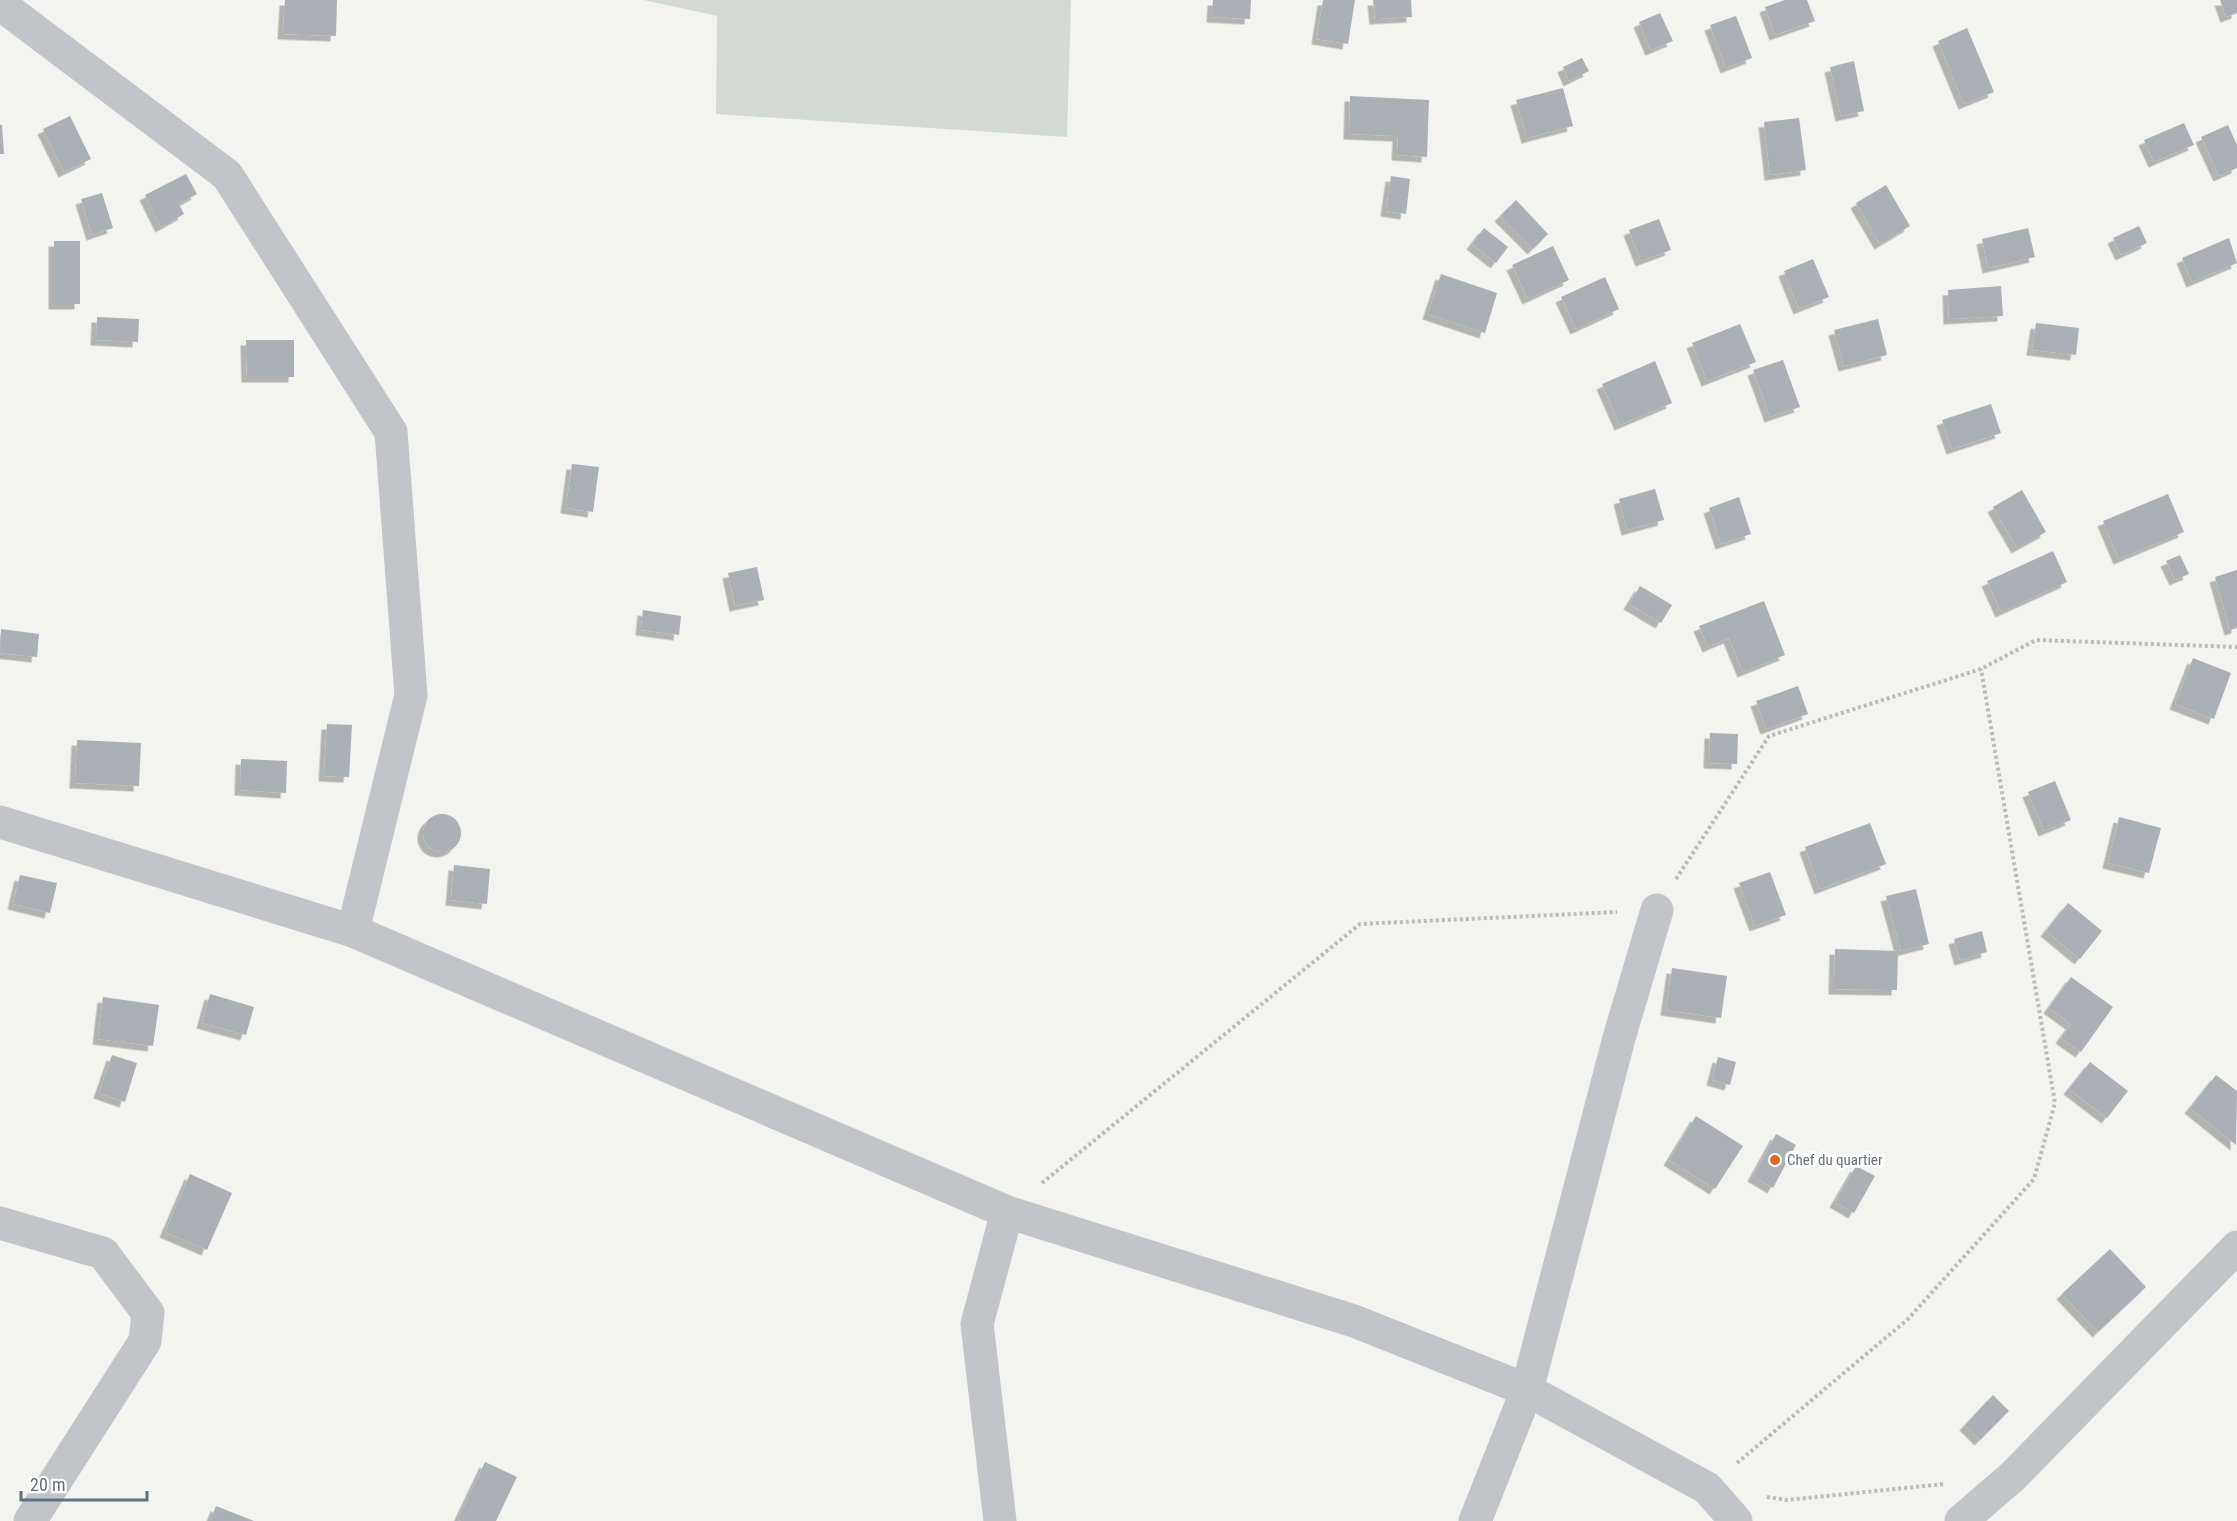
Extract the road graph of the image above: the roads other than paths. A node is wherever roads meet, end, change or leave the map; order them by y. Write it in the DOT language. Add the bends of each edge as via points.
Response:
graph roads {
  1 [pos="0,4"];
  2 [pos="0,822"];
  3 [pos="1657,910"];
  4 [pos="353,931"];
  5 [pos="1006,1212"];
  6 [pos="0,1222"];
  7 [pos="2237,1247"];
  8 [pos="1527,1390"];
  9 [pos="30,1521"];
  10 [pos="999,1521"];
  11 [pos="1475,1521"];
  12 [pos="1736,1521"];
  13 [pos="1961,1521"];
  1 -- 4 [label="street" via="227,174 391,432 411,695"];
  2 -- 4 [label="street"];
  3 -- 8 [label="street" via="1619,1038"];
  4 -- 5 [label="street"];
  5 -- 8 [label="street" via="1354,1321"];
  5 -- 10 [label="street" via="977,1324"];
  6 -- 9 [label="street" via="103,1253 148,1313 145,1341"];
  7 -- 13 [label="street" via="2012,1478"];
  8 -- 11 [label="street"];
  8 -- 12 [label="street" via="1707,1488"];
}
